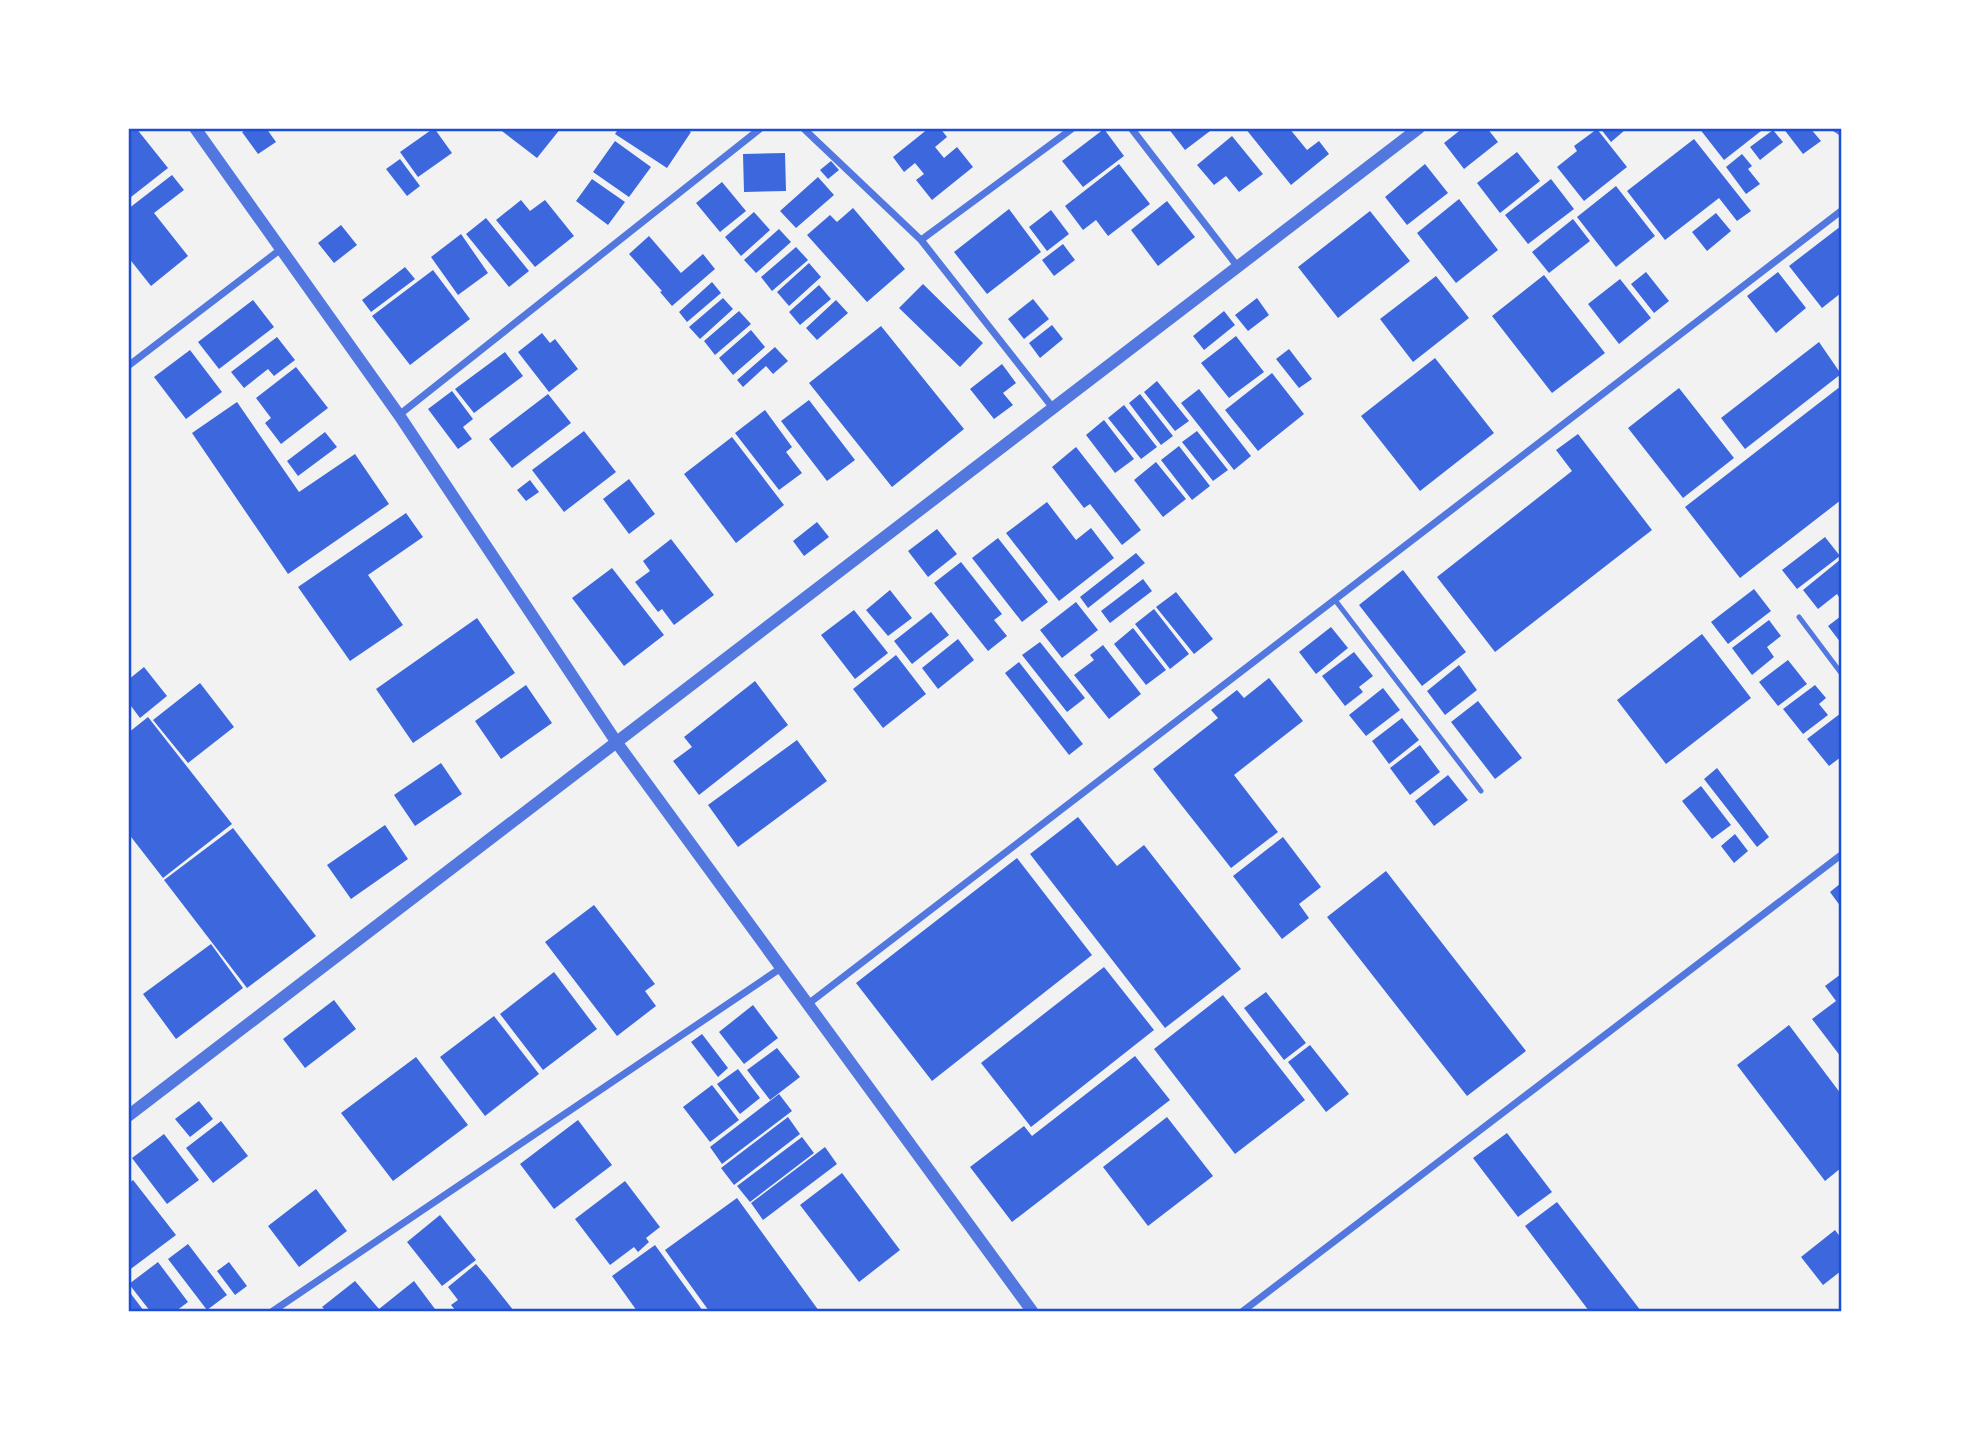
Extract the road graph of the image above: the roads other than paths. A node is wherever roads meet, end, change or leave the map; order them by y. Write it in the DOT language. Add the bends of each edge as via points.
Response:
graph roads {
  1 [pos="195,128"];
  2 [pos="761,128"];
  3 [pos="803,128"];
  4 [pos="1073,128"];
  5 [pos="1131,128"];
  6 [pos="1419,128"];
  7 [pos="1835,128"];
  8 [pos="1841,132"];
  9 [pos="1841,211"];
  10 [pos="921,240"];
  11 [pos="281,249"];
  12 [pos="1238,267"];
  13 [pos="128,366"];
  14 [pos="1053,408"];
  15 [pos="399,415"];
  16 [pos="1335,600"];
  17 [pos="1799,617"];
  18 [pos="1841,673"];
  19 [pos="617,743"];
  20 [pos="1481,791"];
  21 [pos="1841,855"];
  22 [pos="781,968"];
  23 [pos="808,1004"];
  24 [pos="128,1116"];
  25 [pos="273,1311"];
  26 [pos="1032,1311"];
  27 [pos="1244,1311"];
  1 -- 11 [label="street"];
  2 -- 15 [label="street"];
  3 -- 10 [label="street"];
  4 -- 10 [label="street"];
  5 -- 12 [label="street"];
  6 -- 12 [label="street"];
  7 -- 8 [label="street"];
  9 -- 16 [label="street"];
  10 -- 14 [label="street"];
  11 -- 13 [label="street"];
  11 -- 15 [label="street"];
  12 -- 14 [label="street"];
  14 -- 19 [label="street"];
  15 -- 19 [label="street"];
  16 -- 20 [label="lane"];
  16 -- 23 [label="street"];
  17 -- 18 [label="lane"];
  19 -- 22 [label="street"];
  19 -- 24 [label="street"];
  21 -- 27 [label="street"];
  22 -- 23 [label="street"];
  22 -- 25 [label="street"];
  23 -- 26 [label="street"];
}
